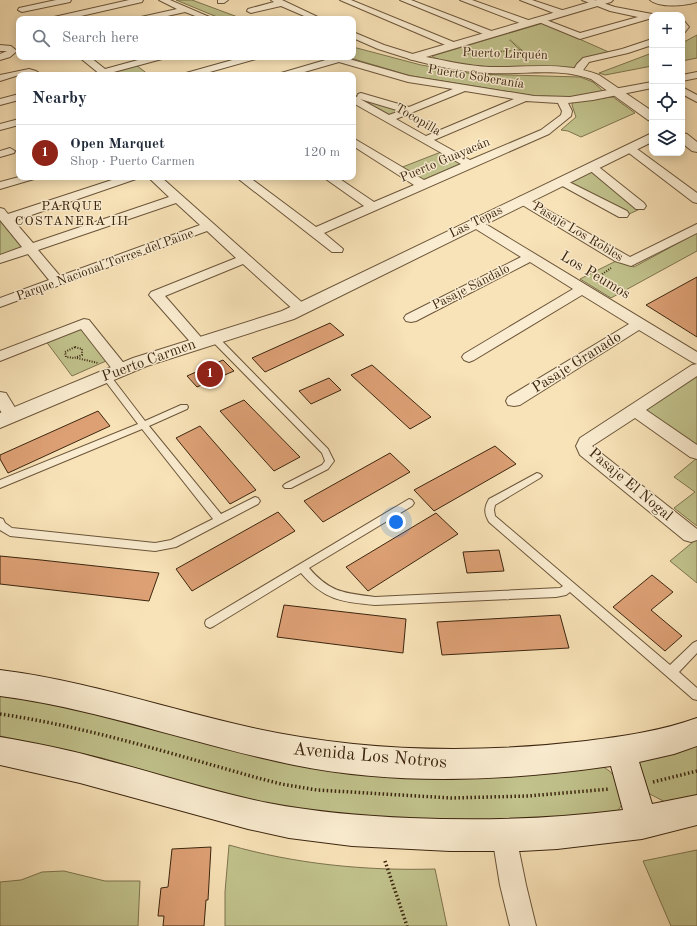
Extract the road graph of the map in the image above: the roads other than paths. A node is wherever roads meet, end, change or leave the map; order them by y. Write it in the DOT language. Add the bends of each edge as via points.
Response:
graph roads {
  1 [pos="67,0"];
  2 [pos="140,0"];
  3 [pos="163,0"];
  4 [pos="344,0"];
  5 [pos="404,0"];
  6 [pos="464,0"];
  7 [pos="524,0"];
  8 [pos="608,0"];
  9 [pos="654,0"];
  10 [pos="697,0"];
  11 [pos="278,1"];
  12 [pos="591,2"];
  13 [pos="15,4"];
  14 [pos="186,9"];
  15 [pos="22,10"];
  16 [pos="251,11"];
  17 [pos="562,13"];
  18 [pos="30,16"];
  19 [pos="70,16"];
  20 [pos="157,16"];
  21 [pos="203,16"];
  22 [pos="311,16"];
  23 [pos="649,17"];
  24 [pos="649,18"];
  25 [pos="533,22"];
  26 [pos="491,34"];
  27 [pos="356,36"];
  28 [pos="649,43"];
  29 [pos="453,45"];
  30 [pos="0,48"];
  31 [pos="0,57"];
  32 [pos="413,57"];
  33 [pos="88,60"];
  34 [pos="150,60"];
  35 [pos="242,60"];
  36 [pos="329,60"];
  37 [pos="342,60"];
  38 [pos="303,69"];
  39 [pos="578,71"];
  40 [pos="104,72"];
  41 [pos="108,72"];
  42 [pos="200,72"];
  43 [pos="294,72"];
  44 [pos="308,72"];
  45 [pos="16,74"];
  46 [pos="697,75"];
  47 [pos="685,77"];
  48 [pos="0,78"];
  49 [pos="649,86"];
  50 [pos="465,88"];
  51 [pos="685,92"];
  52 [pos="618,93"];
  53 [pos="356,94"];
  54 [pos="16,98"];
  55 [pos="524,98"];
  56 [pos="697,99"];
  57 [pos="562,100"];
  58 [pos="356,101"];
  59 [pos="0,102"];
  60 [pos="409,110"];
  61 [pos="649,115"];
  62 [pos="388,119"];
  63 [pos="16,123"];
  64 [pos="0,127"];
  65 [pos="649,138"];
  66 [pos="425,140"];
  67 [pos="685,140"];
  68 [pos="356,142"];
  69 [pos="630,148"];
  70 [pos="697,148"];
  71 [pos="470,165"];
  72 [pos="591,166"];
  73 [pos="20,180"];
  74 [pos="122,180"];
  75 [pos="157,180"];
  76 [pos="246,180"];
  77 [pos="333,180"];
  78 [pos="561,181"];
  79 [pos="423,185"];
  80 [pos="0,186"];
  81 [pos="178,198"];
  82 [pos="697,199"];
  83 [pos="523,200"];
  84 [pos="640,206"];
  85 [pos="373,207"];
  86 [pos="623,214"];
  87 [pos="3,215"];
  88 [pos="475,223"];
  89 [pos="210,226"];
  90 [pos="697,228"];
  91 [pos="315,232"];
  92 [pos="30,248"];
  93 [pos="337,249"];
  94 [pos="530,257"];
  95 [pos="0,259"];
  96 [pos="245,259"];
  97 [pos="58,282"];
  98 [pos="582,289"];
  99 [pos="0,304"];
  100 [pos="301,309"];
  101 [pos="411,318"];
  102 [pos="640,324"];
  103 [pos="207,341"];
  104 [pos="0,356"];
  105 [pos="469,357"];
  106 [pos="697,359"];
  107 [pos="697,369"];
  108 [pos="109,370"];
  109 [pos="0,397"];
  110 [pos="514,402"];
  111 [pos="184,407"];
  112 [pos="634,410"];
  113 [pos="6,419"];
  114 [pos="144,425"];
  115 [pos="696,454"];
  116 [pos="537,476"];
  117 [pos="0,484"];
  118 [pos="288,486"];
  119 [pos="255,501"];
  120 [pos="409,503"];
  121 [pos="219,518"];
  122 [pos="0,522"];
  123 [pos="691,535"];
  124 [pos="302,567"];
  125 [pos="571,586"];
  126 [pos="210,622"];
  127 [pos="697,646"];
  128 [pos="671,672"];
  129 [pos="0,683"];
  130 [pos="697,695"];
  131 [pos="697,732"];
  132 [pos="0,751"];
  133 [pos="621,751"];
  134 [pos="697,810"];
  135 [pos="642,823"];
  136 [pos="504,836"];
  137 [pos="523,926"];
  1 -- 15 [label="street"];
  2 -- 19 [label="street"];
  3 -- 14 [label="street"];
  4 -- 29 [label="street"];
  5 -- 26 [label="street"];
  6 -- 25 [label="street"];
  7 -- 17 [label="street"];
  8 -- 12 [label="street"];
  9 -- 10 [label="street" via="677,4"];
  11 -- 16 [label="street"];
  11 -- 22 [label="street"];
  12 -- 17 [label="street"];
  12 -- 23 [label="street"];
  13 -- 15 [label="street"];
  14 -- 20 [label="street"];
  14 -- 21 [label="street"];
  15 -- 18 [label="street"];
  17 -- 25 [label="street"];
  24 -- 25 [label="street" via="580,36"];
  25 -- 26 [label="street"];
  26 -- 29 [label="street"];
  27 -- 32 [label="street, Puerto Lirquén"];
  28 -- 39 [label="street" via="586,60"];
  29 -- 32 [label="street"];
  30 -- 31 [label="street" via="13,51 7,56"];
  32 -- 39 [label="street, Puerto Lirquén" via="475,69"];
  33 -- 40 [label="street"];
  34 -- 41 [label="street"];
  35 -- 42 [label="street"];
  36 -- 38 [label="street"];
  37 -- 50 [label="street, Puerto Soberanía" via="408,79"];
  38 -- 43 [label="street"];
  38 -- 44 [label="street"];
  39 -- 52 [label="street" via="591,75"];
  45 -- 48 [label="street"];
  46 -- 47 [label="street"];
  49 -- 52 [label="street, Puerto Soberanía"];
  50 -- 55 [label="street, Puerto Soberanía"];
  50 -- 60 [label="street"];
  51 -- 56 [label="street"];
  52 -- 57 [label="street, Puerto Soberanía"];
  52 -- 61 [label="street"];
  53 -- 60 [label="street, Tocopilla"];
  54 -- 59 [label="street"];
  55 -- 57 [label="street, Puerto Soberanía"];
  55 -- 66 [label="street"];
  57 -- 71 [label="street, Puerto Guayacán" via="567,111 566,116 554,126"];
  58 -- 62 [label="street, Tocopilla"];
  60 -- 62 [label="street"];
  62 -- 66 [label="street, Tocopilla"];
  63 -- 64 [label="street"];
  65 -- 69 [label="street, Las Tepas"];
  66 -- 71 [label="street, Tocopilla"];
  67 -- 70 [label="street"];
  68 -- 79 [label="street"];
  69 -- 72 [label="street, Las Tepas"];
  69 -- 82 [label="street"];
  71 -- 79 [label="street, Puerto Guayacán"];
  72 -- 78 [label="street, Las Tepas"];
  72 -- 84 [label="street"];
  73 -- 80 [label="street"];
  74 -- 87 [label="street"];
  75 -- 81 [label="street"];
  76 -- 91 [label="street"];
  77 -- 85 [label="street"];
  78 -- 83 [label="street, Las Tepas"];
  78 -- 86 [label="street"];
  79 -- 85 [label="street, Puerto Guayacán"];
  81 -- 89 [label="street"];
  81 -- 92 [label="street"];
  83 -- 88 [label="street, Las Tepas"];
  83 -- 90 [label="street, Pasaje Los Robles" via="627,262 638,259"];
  85 -- 91 [label="street, Puerto Guayacán"];
  87 -- 92 [label="street"];
  88 -- 94 [label="street, Los Peumos"];
  88 -- 100 [label="street, Las Tepas"];
  89 -- 96 [label="street"];
  89 -- 97 [label="street, Parque Nacional Torres del Paine"];
  91 -- 93 [label="street"];
  92 -- 95 [label="street"];
  92 -- 97 [label="street"];
  94 -- 98 [label="street, Los Peumos"];
  94 -- 101 [label="street, Pasaje Sándalo"];
  96 -- 100 [label="street"];
  96 -- 103 [label="street" via="156,295"];
  97 -- 99 [label="street, Parque Nacional Torres del Paine"];
  98 -- 102 [label="street, Los Peumos"];
  98 -- 105 [label="street"];
  100 -- 103 [label="street, Puerto Carmen"];
  102 -- 106 [label="street, Los Peumos"];
  102 -- 110 [label="street, Pasaje Granado"];
  103 -- 108 [label="street, Puerto Carmen"];
  103 -- 118 [label="lane" via="325,451 330,461 325,467"];
  104 -- 108 [label="street" via="84,323"];
  107 -- 112 [label="street"];
  108 -- 113 [label="street, Puerto Carmen"];
  108 -- 114 [label="lane"];
  109 -- 113 [label="street"];
  111 -- 114 [label="lane"];
  112 -- 115 [label="street"];
  112 -- 123 [label="street, Pasaje El Nogal" via="586,442 586,451"];
  114 -- 117 [label="lane"];
  114 -- 121 [label="lane"];
  116 -- 125 [label="lane" via="492,502 489,513"];
  119 -- 121 [label="lane"];
  120 -- 124 [label="lane"];
  121 -- 122 [label="lane" via="173,544 155,547 10,532"];
  124 -- 125 [label="lane" via="323,588 334,593 375,601 556,593"];
  124 -- 126 [label="lane"];
  125 -- 128 [label="lane"];
  127 -- 128 [label="lane"];
  128 -- 130 [label="lane"];
  129 -- 133 [label="main road, Avenida Los Notros" via="85,696 252,742 335,757 467,764 575,758"];
  131 -- 133 [label="main road, Avenida Los Notros"];
  132 -- 136 [label="main road" via="55,762 219,807 288,822 336,830 381,833"];
  133 -- 135 [label="main road"];
  134 -- 135 [label="main road"];
  135 -- 136 [label="main road" via="572,832"];
  136 -- 137 [label="street"];
}
